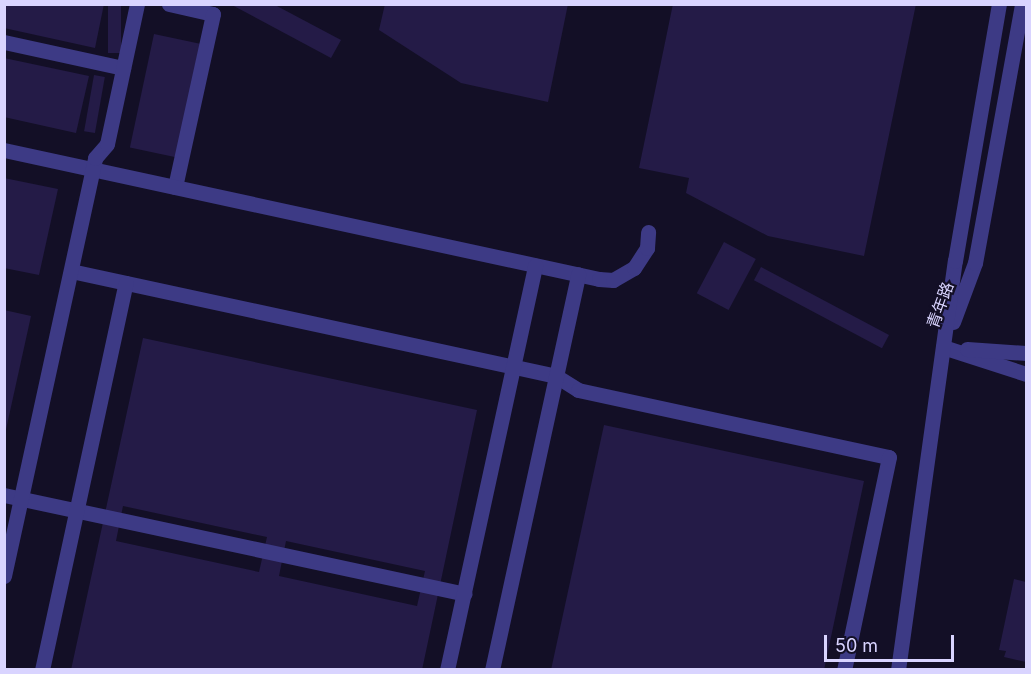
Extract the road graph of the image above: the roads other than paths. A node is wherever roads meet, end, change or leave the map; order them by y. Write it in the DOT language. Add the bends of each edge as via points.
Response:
graph roads {
  1 [pos="137,4"];
  2 [pos="169,4"];
  3 [pos="999,4"];
  4 [pos="1022,4"];
  5 [pos="4,42"];
  6 [pos="123,68"];
  7 [pos="4,150"];
  8 [pos="93,169"];
  9 [pos="175,187"];
  10 [pos="648,232"];
  11 [pos="535,265"];
  12 [pos="70,271"];
  13 [pos="578,274"];
  14 [pos="126,283"];
  15 [pos="943,347"];
  16 [pos="1026,353"];
  17 [pos="513,366"];
  18 [pos="1026,374"];
  19 [pos="556,376"];
  20 [pos="4,495"];
  21 [pos="21,498"];
  22 [pos="77,510"];
  23 [pos="4,576"];
  24 [pos="464,594"];
  25 [pos="42,669"];
  26 [pos="447,669"];
  27 [pos="492,669"];
  28 [pos="844,669"];
  29 [pos="897,669"];
  1 -- 6 [label="street"];
  2 -- 9 [label="street" via="213,14"];
  3 -- 15 [label="street, 青年路"];
  4 -- 15 [label="street, 青年路" via="975,263"];
  5 -- 6 [label="street"];
  6 -- 8 [label="street" via="106,144"];
  7 -- 8 [label="street"];
  8 -- 9 [label="street"];
  8 -- 12 [label="street"];
  9 -- 11 [label="street"];
  10 -- 13 [label="street" via="643,258 622,277"];
  11 -- 13 [label="street"];
  11 -- 17 [label="street"];
  12 -- 14 [label="street"];
  12 -- 21 [label="street"];
  13 -- 19 [label="street"];
  14 -- 17 [label="street"];
  14 -- 22 [label="street"];
  15 -- 16 [label="street"];
  15 -- 18 [label="street"];
  15 -- 29 [label="street"];
  17 -- 19 [label="street"];
  17 -- 24 [label="street"];
  19 -- 27 [label="street"];
  19 -- 28 [label="street" via="578,390 890,457"];
  20 -- 21 [label="street"];
  21 -- 22 [label="street"];
  21 -- 23 [label="street"];
  22 -- 24 [label="street"];
  22 -- 25 [label="street"];
  24 -- 26 [label="street"];
}
